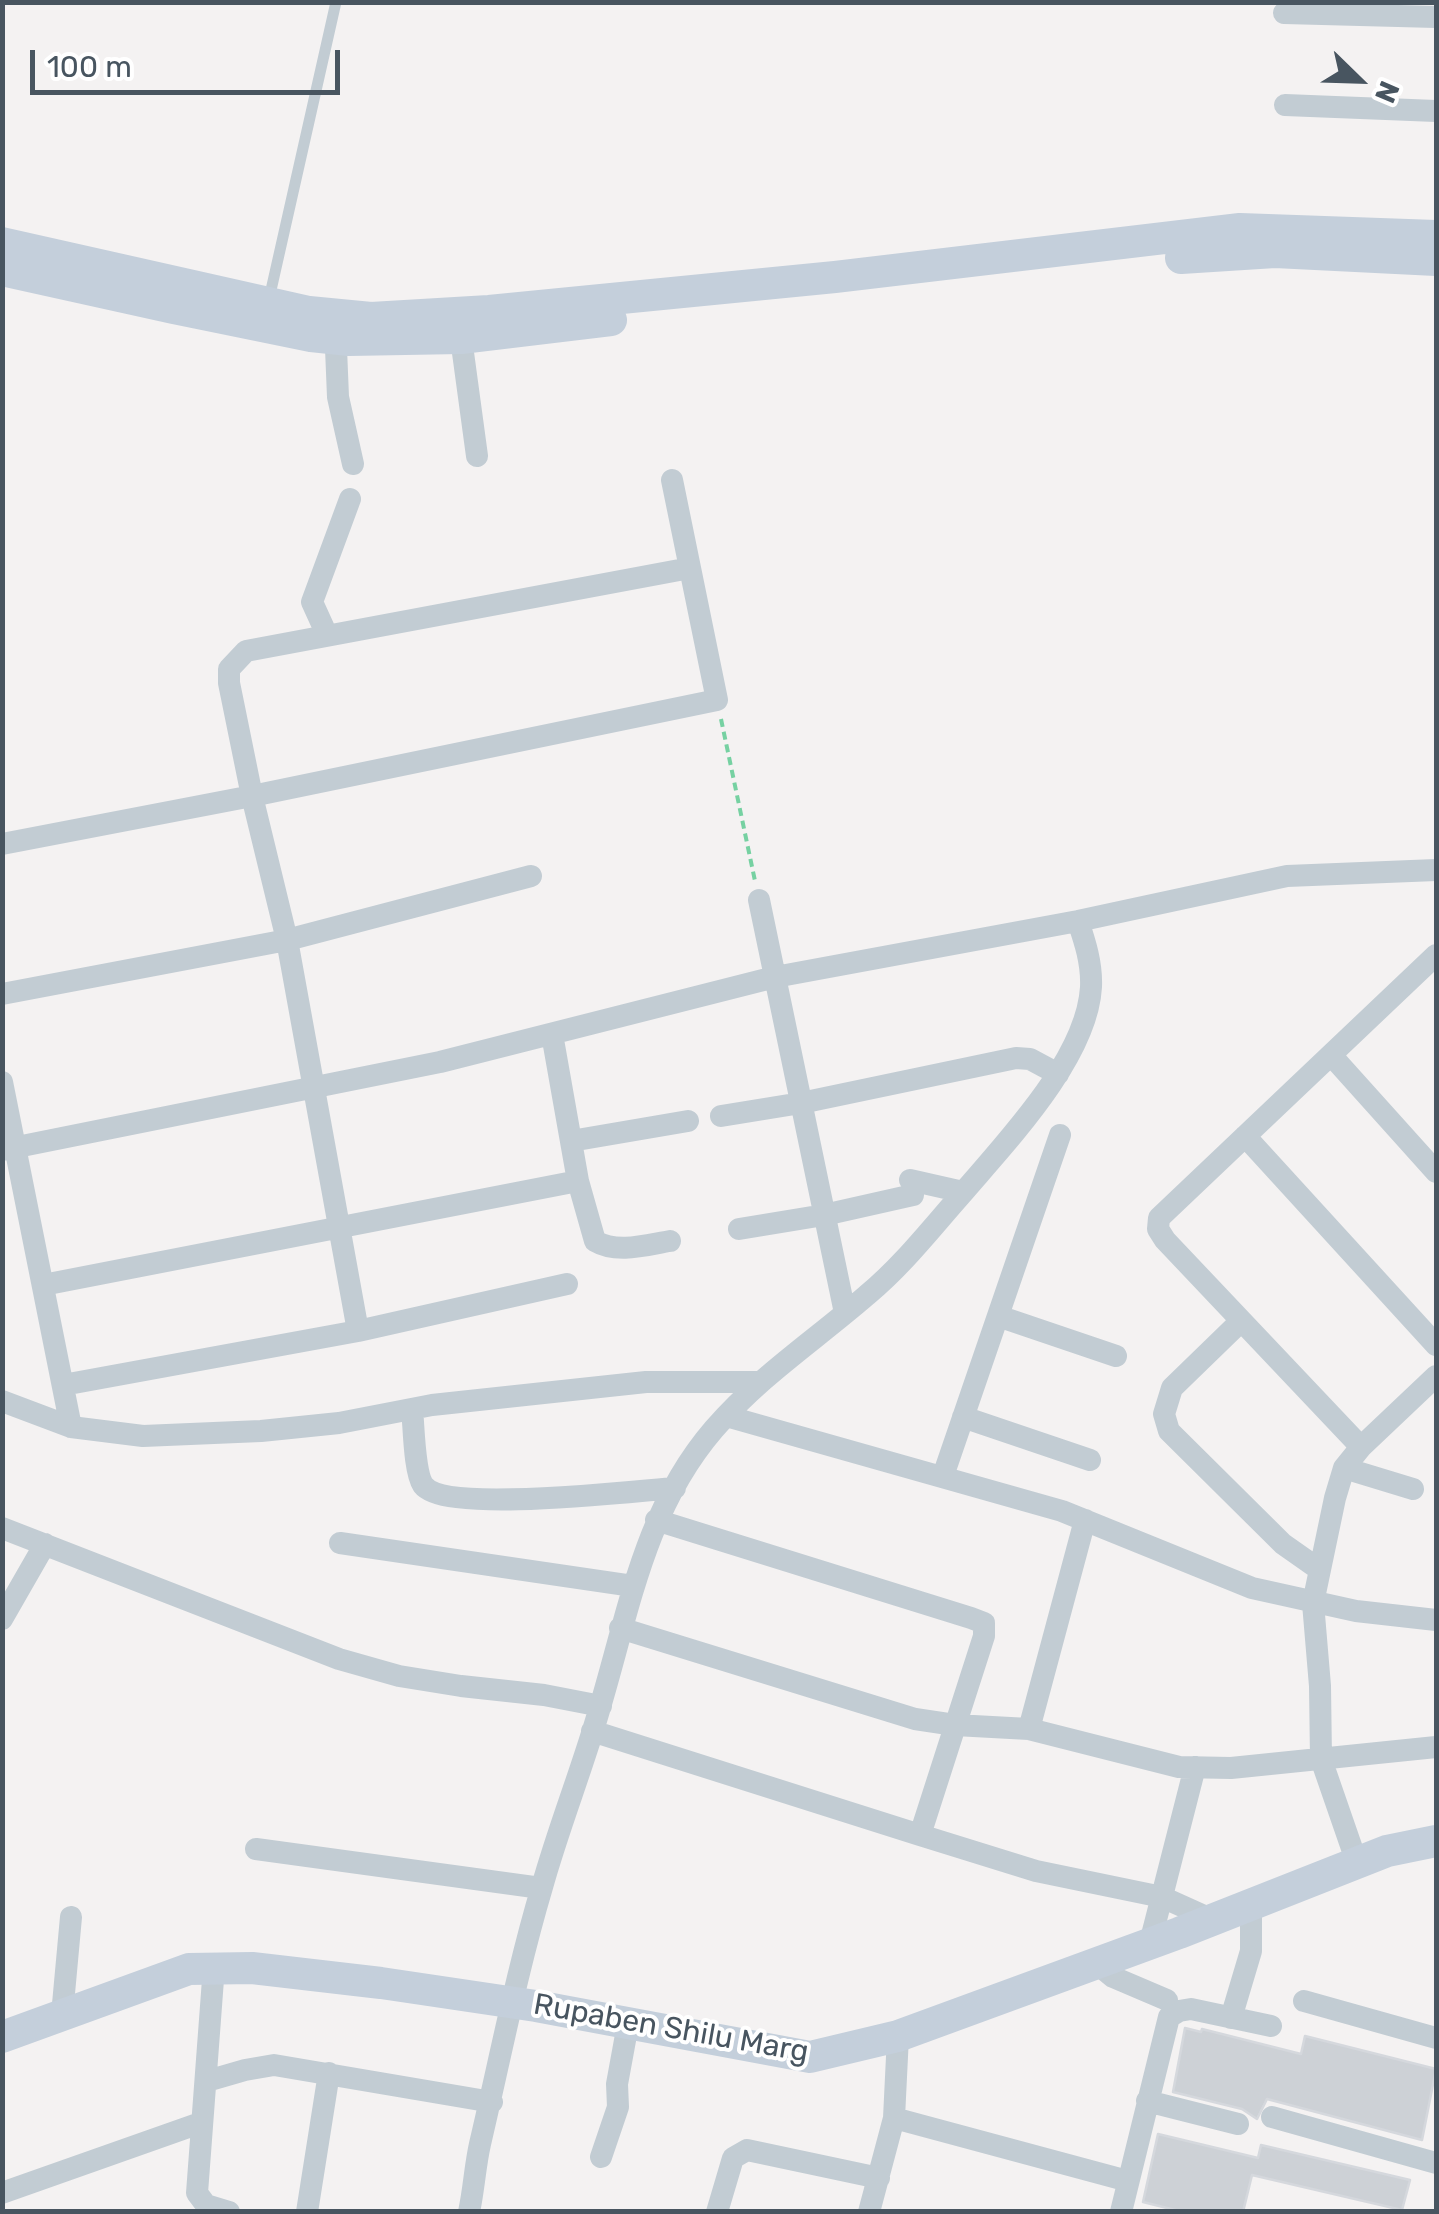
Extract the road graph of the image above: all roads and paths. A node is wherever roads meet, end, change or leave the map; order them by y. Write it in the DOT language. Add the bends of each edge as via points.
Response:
graph roads {
  1 [pos="336,2"];
  2 [pos="1284,13"];
  3 [pos="1436,17"];
  4 [pos="1285,105"];
  5 [pos="1436,111"];
  6 [pos="1436,236"];
  7 [pos="2,243"];
  8 [pos="1436,260"];
  9 [pos="2,270"];
  10 [pos="268,303"];
  11 [pos="334,327"];
  12 [pos="461,338"];
  13 [pos="477,456"];
  14 [pos="353,464"];
  15 [pos="672,480"];
  16 [pos="350,498"];
  17 [pos="690,568"];
  18 [pos="327,635"];
  19 [pos="717,700"];
  20 [pos="252,796"];
  21 [pos="2,844"];
  22 [pos="1436,870"];
  23 [pos="532,876"];
  24 [pos="758,900"];
  25 [pos="1078,921"];
  26 [pos="287,940"];
  27 [pos="1432,969"];
  28 [pos="774,978"];
  29 [pos="2,994"];
  30 [pos="552,1034"];
  31 [pos="1331,1055"];
  32 [pos="1058,1074"];
  33 [pos="2,1082"];
  34 [pos="316,1087"];
  35 [pos="801,1103"];
  36 [pos="721,1116"];
  37 [pos="688,1122"];
  38 [pos="1060,1135"];
  39 [pos="1244,1136"];
  40 [pos="571,1140"];
  41 [pos="9,1148"];
  42 [pos="1436,1172"];
  43 [pos="578,1181"];
  44 [pos="963,1192"];
  45 [pos="824,1215"];
  46 [pos="340,1229"];
  47 [pos="739,1229"];
  48 [pos="670,1242"];
  49 [pos="567,1284"];
  50 [pos="43,1285"];
  51 [pos="845,1313"];
  52 [pos="998,1316"];
  53 [pos="1242,1322"];
  54 [pos="358,1331"];
  55 [pos="1436,1345"];
  56 [pos="1116,1356"];
  57 [pos="1436,1376"];
  58 [pos="757,1382"];
  59 [pos="63,1385"];
  60 [pos="2,1400"];
  61 [pos="412,1409"];
  62 [pos="726,1416"];
  63 [pos="963,1417"];
  64 [pos="71,1427"];
  65 [pos="1361,1447"];
  66 [pos="1090,1460"];
  67 [pos="1344,1468"];
  68 [pos="943,1476"];
  69 [pos="674,1488"];
  70 [pos="1413,1489"];
  71 [pos="656,1520"];
  72 [pos="1084,1520"];
  73 [pos="2,1528"];
  74 [pos="340,1543"];
  75 [pos="45,1544"];
  76 [pos="1320,1570"];
  77 [pos="634,1586"];
  78 [pos="1313,1603"];
  79 [pos="2,1618"];
  80 [pos="1436,1620"];
  81 [pos="620,1628"];
  82 [pos="600,1706"];
  83 [pos="955,1726"];
  84 [pos="1030,1729"];
  85 [pos="592,1731"];
  86 [pos="1436,1746"];
  87 [pos="1321,1759"];
  88 [pos="1195,1767"];
  89 [pos="920,1835"];
  90 [pos="1436,1841"];
  91 [pos="256,1848"];
  92 [pos="1357,1863"];
  93 [pos="541,1888"];
  94 [pos="1162,1897"];
  95 [pos="1252,1905"];
  96 [pos="71,1917"];
  97 [pos="1214,1920"];
  98 [pos="1150,1944"];
  99 [pos="1096,1962"];
  100 [pos="214,1966"];
  101 [pos="1166,2000"];
  102 [pos="1304,2000"];
  103 [pos="512,2003"];
  104 [pos="62,2015"];
  105 [pos="1231,2018"];
  106 [pos="628,2024"];
  107 [pos="1271,2026"];
  108 [pos="898,2036"];
  109 [pos="2,2037"];
  110 [pos="1436,2038"];
  111 [pos="329,2073"];
  112 [pos="208,2081"];
  113 [pos="1147,2100"];
  114 [pos="492,2102"];
  115 [pos="1272,2117"];
  116 [pos="894,2118"];
  117 [pos="200,2123"];
  118 [pos="1238,2124"];
  119 [pos="601,2157"];
  120 [pos="1436,2163"];
  121 [pos="879,2178"];
  122 [pos="1128,2181"];
  123 [pos="2,2193"];
  124 [pos="229,2212"];
  125 [pos="306,2212"];
  126 [pos="469,2212"];
  127 [pos="718,2212"];
  128 [pos="869,2212"];
  129 [pos="1120,2212"];
  1 -- 10 [label="lane"];
  2 -- 3 [label="street"];
  4 -- 5 [label="street"];
  6 -- 11 [label="street" via="1240,229"];
  7 -- 10 [label="street"];
  8 -- 12 [label="street" via="1220,254"];
  9 -- 11 [label="street" via="172,308"];
  10 -- 11 [label="street"];
  11 -- 12 [label="street" via="371,341"];
  11 -- 14 [label="street" via="338,397"];
  12 -- 13 [label="street"];
  15 -- 17 [label="street"];
  16 -- 18 [label="street" via="312,602"];
  17 -- 18 [label="street"];
  17 -- 19 [label="street"];
  18 -- 20 [label="street" via="246,652 230,669"];
  19 -- 20 [label="street"];
  19 -- 24 [label="path"];
  20 -- 21 [label="street"];
  20 -- 26 [label="street"];
  22 -- 25 [label="street" via="1286,876"];
  23 -- 26 [label="street"];
  24 -- 28 [label="street"];
  25 -- 28 [label="street"];
  25 -- 32 [label="street" via="1091,990"];
  26 -- 29 [label="street"];
  26 -- 34 [label="street"];
  27 -- 31 [label="street"];
  28 -- 30 [label="street"];
  28 -- 35 [label="street"];
  30 -- 34 [label="street"];
  30 -- 40 [label="street"];
  31 -- 39 [label="street"];
  31 -- 42 [label="street"];
  32 -- 35 [label="street" via="1016,1058"];
  32 -- 44 [label="street"];
  33 -- 41 [label="street"];
  34 -- 41 [label="street"];
  34 -- 46 [label="street"];
  35 -- 36 [label="street"];
  35 -- 45 [label="street"];
  37 -- 40 [label="street"];
  38 -- 52 [label="street"];
  39 -- 53 [label="street" via="1167,1208 1158,1229"];
  39 -- 55 [label="street"];
  40 -- 43 [label="street"];
  41 -- 50 [label="street"];
  43 -- 46 [label="street"];
  43 -- 48 [label="street" via="595,1241 606,1248"];
  44 -- 45 [label="street" via="912,1188"];
  44 -- 51 [label="street" via="906,1258"];
  45 -- 47 [label="street"];
  45 -- 51 [label="street"];
  46 -- 50 [label="street"];
  46 -- 54 [label="street"];
  49 -- 54 [label="street"];
  50 -- 59 [label="street"];
  51 -- 58 [label="street"];
  52 -- 56 [label="street"];
  52 -- 63 [label="street"];
  53 -- 65 [label="street"];
  53 -- 76 [label="street" via="1172,1388 1164,1414 1169,1431 1283,1544"];
  54 -- 59 [label="street"];
  57 -- 65 [label="street"];
  58 -- 61 [label="street" via="646,1382"];
  58 -- 62 [label="street"];
  59 -- 64 [label="street"];
  60 -- 64 [label="street"];
  61 -- 64 [label="street" via="262,1431 143,1436"];
  61 -- 69 [label="street" via="420,1479 443,1496 499,1500"];
  62 -- 68 [label="street"];
  62 -- 69 [label="street"];
  63 -- 66 [label="street"];
  63 -- 68 [label="street"];
  65 -- 67 [label="street"];
  67 -- 70 [label="street"];
  67 -- 76 [label="street"];
  68 -- 72 [label="street"];
  69 -- 71 [label="street"];
  71 -- 77 [label="street"];
  71 -- 83 [label="street" via="984,1623"];
  72 -- 78 [label="street" via="1252,1588"];
  72 -- 84 [label="street"];
  73 -- 75 [label="street"];
  74 -- 77 [label="street"];
  75 -- 79 [label="street"];
  75 -- 82 [label="street" via="339,1659 399,1676"];
  76 -- 78 [label="street"];
  77 -- 81 [label="street"];
  78 -- 80 [label="street"];
  78 -- 87 [label="street"];
  81 -- 82 [label="street"];
  81 -- 83 [label="street"];
  82 -- 85 [label="street"];
  83 -- 84 [label="street"];
  83 -- 89 [label="street"];
  84 -- 88 [label="street"];
  85 -- 89 [label="street"];
  85 -- 93 [label="street"];
  86 -- 87 [label="street"];
  87 -- 88 [label="street"];
  87 -- 92 [label="street"];
  88 -- 94 [label="street"];
  89 -- 94 [label="street" via="1036,1871"];
  90 -- 92 [label="street, Rupaben Shilu Marg"];
  91 -- 93 [label="street"];
  92 -- 95 [label="street, Rupaben Shilu Marg"];
  93 -- 103 [label="street"];
  94 -- 97 [label="street"];
  94 -- 98 [label="street"];
  95 -- 97 [label="street, Rupaben Shilu Marg"];
  95 -- 105 [label="street" via="1251,1952"];
  96 -- 104 [label="street"];
  97 -- 98 [label="street, Rupaben Shilu Marg"];
  98 -- 99 [label="street, Rupaben Shilu Marg"];
  99 -- 101 [label="street" via="1113,1977"];
  99 -- 108 [label="street, Rupaben Shilu Marg"];
  100 -- 103 [label="street, Rupaben Shilu Marg"];
  100 -- 104 [label="street, Rupaben Shilu Marg"];
  100 -- 112 [label="street"];
  102 -- 110 [label="street"];
  103 -- 106 [label="street, Rupaben Shilu Marg"];
  103 -- 114 [label="street"];
  104 -- 109 [label="street, Rupaben Shilu Marg"];
  105 -- 107 [label="street"];
  105 -- 113 [label="street" via="1192,2009 1169,2018"];
  106 -- 108 [label="street, Rupaben Shilu Marg" via="810,2057"];
  106 -- 119 [label="street" via="618,2107"];
  108 -- 116 [label="street"];
  111 -- 112 [label="street" via="274,2065"];
  111 -- 114 [label="street"];
  111 -- 125 [label="street"];
  112 -- 117 [label="street"];
  113 -- 118 [label="street"];
  113 -- 122 [label="street"];
  114 -- 126 [label="street"];
  115 -- 120 [label="street"];
  116 -- 121 [label="street"];
  116 -- 122 [label="street"];
  117 -- 123 [label="street"];
  117 -- 124 [label="street" via="198,2193 206,2205"];
  121 -- 127 [label="street" via="747,2150 733,2158"];
  121 -- 128 [label="street"];
  122 -- 129 [label="street"];
}
